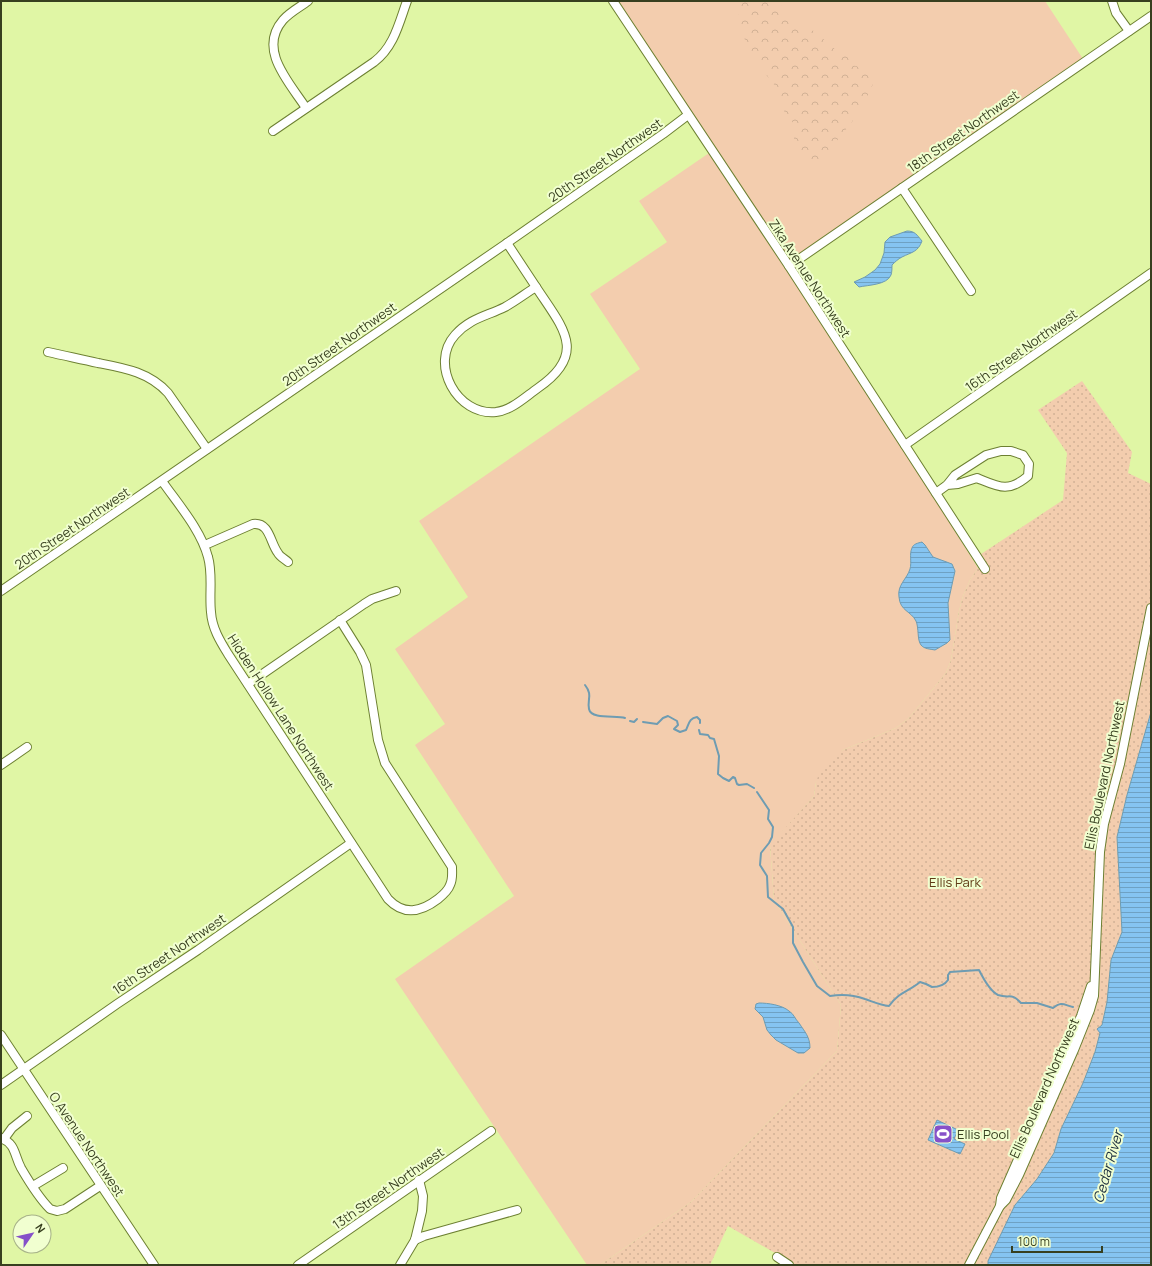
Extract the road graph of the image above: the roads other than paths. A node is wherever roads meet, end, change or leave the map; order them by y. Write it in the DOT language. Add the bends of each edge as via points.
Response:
graph roads {
  1 [pos="308,1"];
  2 [pos="407,1"];
  3 [pos="613,1"];
  4 [pos="1112,1"];
  5 [pos="1151,16"];
  6 [pos="1129,32"];
  7 [pos="306,108"];
  8 [pos="688,115"];
  9 [pos="273,131"];
  10 [pos="902,188"];
  11 [pos="507,243"];
  12 [pos="789,266"];
  13 [pos="1151,273"];
  14 [pos="536,287"];
  15 [pos="971,291"];
  16 [pos="48,352"];
  17 [pos="905,445"];
  18 [pos="207,449"];
  19 [pos="162,481"];
  20 [pos="947,485"];
  21 [pos="936,493"];
  22 [pos="205,545"];
  23 [pos="288,562"];
  24 [pos="985,569"];
  25 [pos="1,591"];
  26 [pos="396,591"];
  27 [pos="1151,608"];
  28 [pos="340,620"];
  29 [pos="248,684"];
  30 [pos="27,747"];
  31 [pos="1,765"];
  32 [pos="351,843"];
  33 [pos="1,1035"];
  34 [pos="23,1070"];
  35 [pos="1,1084"];
  36 [pos="27,1116"];
  37 [pos="492,1130"];
  38 [pos="2,1139"];
  39 [pos="62,1168"];
  40 [pos="420,1180"];
  41 [pos="33,1186"];
  42 [pos="100,1186"];
  43 [pos="517,1210"];
  44 [pos="415,1240"];
  45 [pos="776,1257"];
  46 [pos="154,1265"];
  47 [pos="298,1265"];
  48 [pos="400,1265"];
  49 [pos="789,1265"];
  50 [pos="969,1265"];
  1 -- 7 [label="street" via="283,20 276,32 273,46 278,66"];
  2 -- 7 [label="street" via="393,39 385,52"];
  3 -- 8 [label="street, Zika Avenue Northwest"];
  4 -- 6 [label="street" via="1116,13"];
  5 -- 6 [label="street, 18th Street Northwest"];
  6 -- 10 [label="street, 18th Street Northwest"];
  7 -- 9 [label="street"];
  8 -- 11 [label="street, 20th Street Northwest"];
  8 -- 12 [label="street, Zika Avenue Northwest"];
  10 -- 12 [label="street, 18th Street Northwest"];
  10 -- 15 [label="street"];
  11 -- 14 [label="street"];
  11 -- 18 [label="street, 20th Street Northwest"];
  12 -- 17 [label="street, Zika Avenue Northwest"];
  13 -- 17 [label="street, 16th Street Northwest"];
  14 -- 14 [label="street" via="505,307 476,319 459,331 450,342 446,351 446,373 456,392 470,406 486,412 496,412 513,406 548,382 564,363 567,344 565,335"];
  16 -- 18 [label="street" via="131,370 149,377 168,393"];
  17 -- 21 [label="street, Zika Avenue Northwest"];
  18 -- 19 [label="street, 20th Street Northwest"];
  19 -- 22 [label="street, Hidden Hollow Lane Northwest"];
  19 -- 25 [label="street, 20th Street Northwest"];
  20 -- 20 [label="street" via="955,475 986,455 1001,451 1023,455 1029,464 1028,476 1009,487 999,487 977,478"];
  20 -- 21 [label="street"];
  21 -- 24 [label="street, Zika Avenue Northwest"];
  22 -- 23 [label="street" via="257,524 268,531 278,553"];
  22 -- 29 [label="street, Hidden Hollow Lane Northwest" via="209,559 214,626 225,650"];
  26 -- 28 [label="street" via="372,599"];
  27 -- 50 [label="street, Ellis Boulevard Northwest" via="1120,764 1104,824 1100,852 1096,974 1081,1016 1001,1198 1000,1206"];
  28 -- 29 [label="street"];
  28 -- 32 [label="street, Hidden Hollow Lane Northwest" via="366,665 378,740 385,763 452,867 451,885 435,901 423,908 406,910 396,907"];
  29 -- 32 [label="street, Hidden Hollow Lane Northwest"];
  30 -- 31 [label="street"];
  32 -- 34 [label="street, 16th Street Northwest"];
  33 -- 34 [label="street, O Avenue Northwest"];
  34 -- 35 [label="street, 16th Street Northwest"];
  34 -- 42 [label="street, O Avenue Northwest"];
  36 -- 38 [label="street"];
  37 -- 40 [label="street, 13th Street Northwest"];
  38 -- 41 [label="street" via="8,1141 14,1149 21,1168"];
  39 -- 41 [label="street"];
  40 -- 44 [label="street" via="422,1212"];
  40 -- 47 [label="street, 13th Street Northwest"];
  41 -- 42 [label="street" via="50,1209 57,1211 65,1209"];
  42 -- 46 [label="street, O Avenue Northwest"];
  43 -- 44 [label="street"];
  44 -- 48 [label="street"];
  45 -- 49 [label="street"];
}
